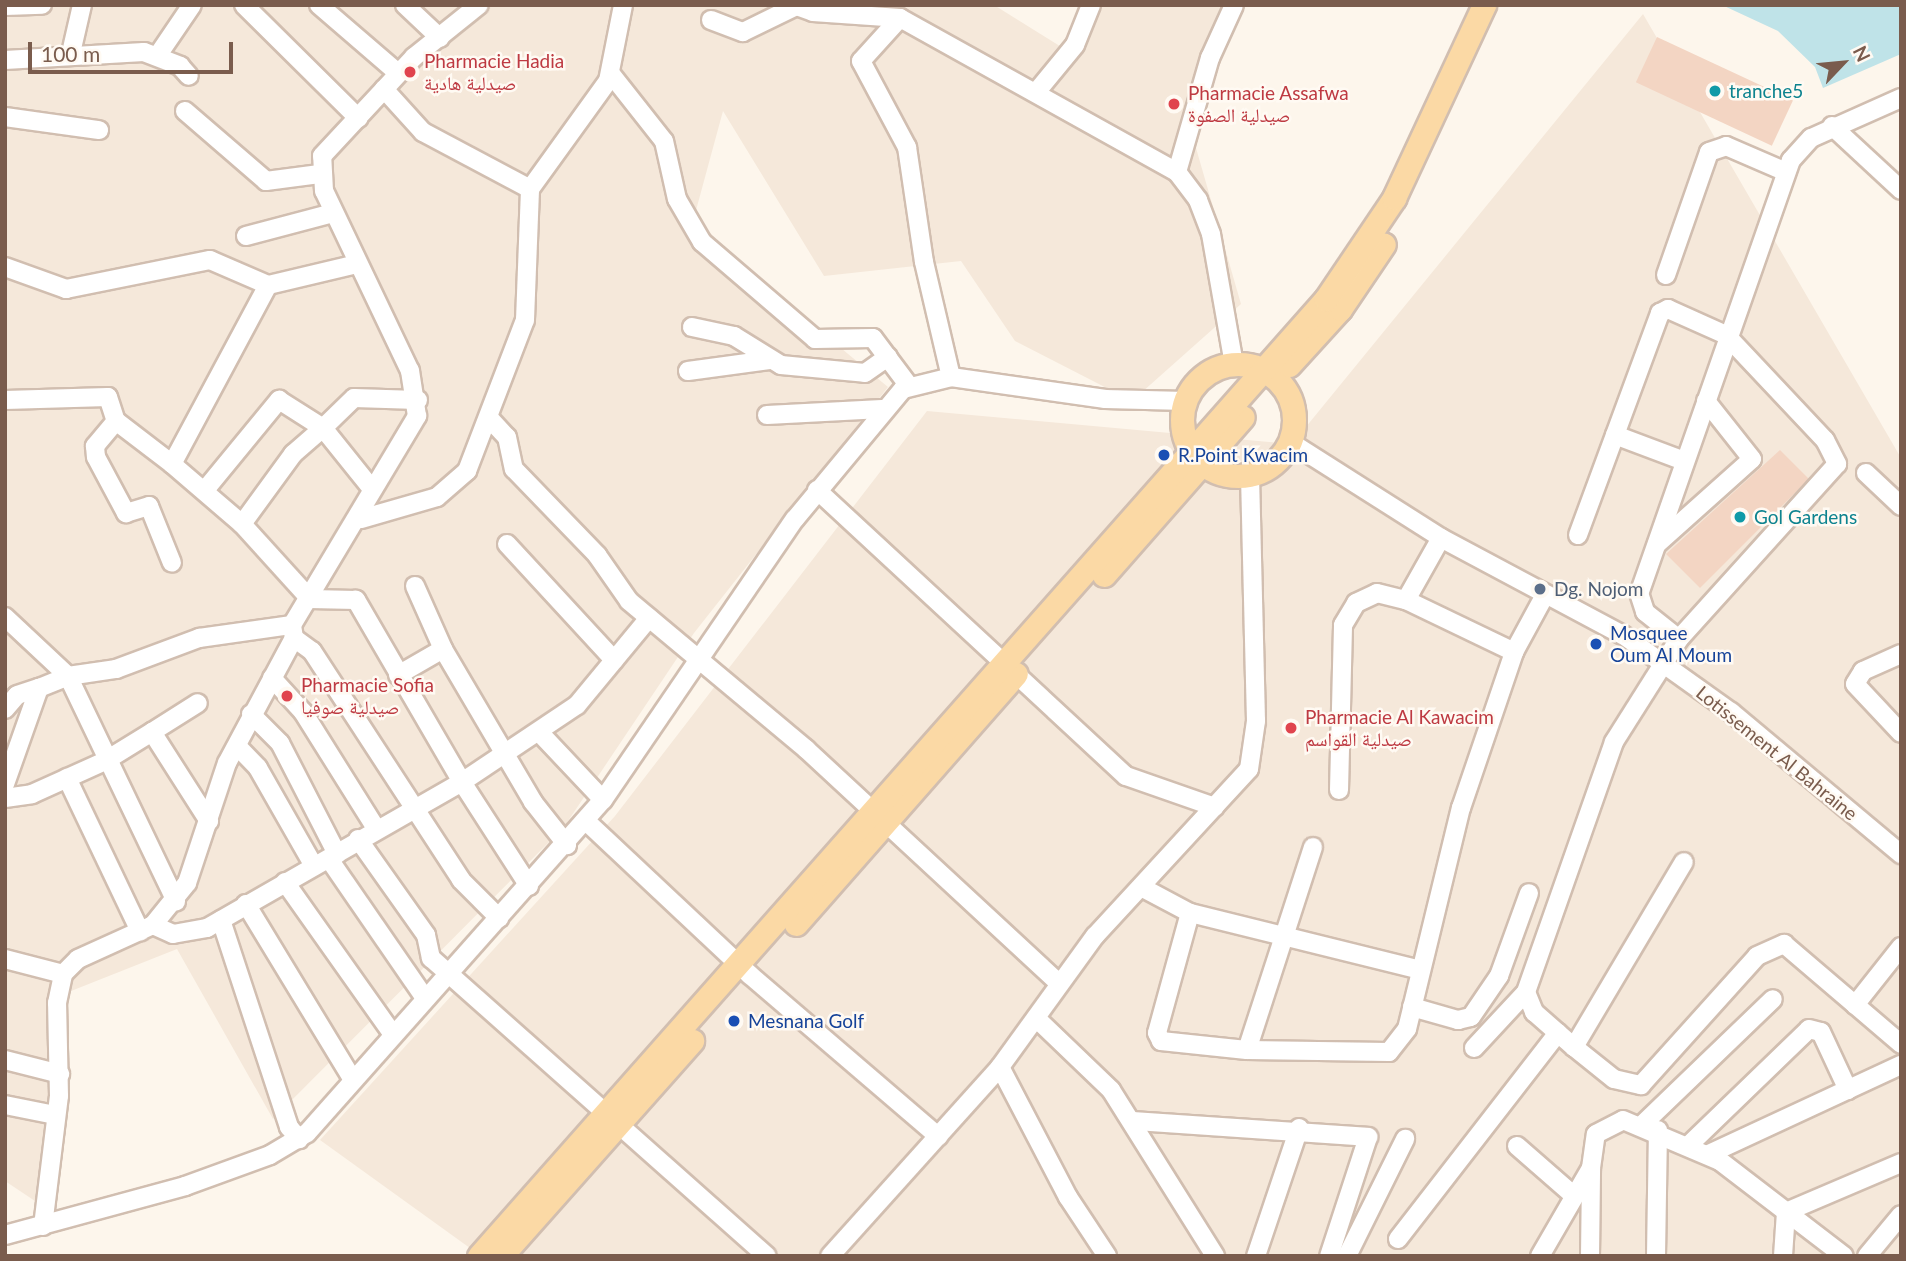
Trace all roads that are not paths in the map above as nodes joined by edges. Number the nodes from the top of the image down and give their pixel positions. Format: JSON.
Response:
{"nodes":[{"id":1,"x":42,"y":5,"type":"edge"},
{"id":2,"x":82,"y":5,"type":"edge"},
{"id":3,"x":192,"y":5,"type":"edge"},
{"id":4,"x":244,"y":5,"type":"edge"},
{"id":5,"x":319,"y":5,"type":"edge"},
{"id":6,"x":405,"y":5,"type":"edge"},
{"id":7,"x":479,"y":5,"type":"edge"},
{"id":8,"x":624,"y":5,"type":"edge"},
{"id":9,"x":1091,"y":5,"type":"edge"},
{"id":10,"x":1234,"y":5,"type":"edge"},
{"id":11,"x":1484,"y":5,"type":"edge"},
{"id":12,"x":1500,"y":5,"type":"edge"},
{"id":13,"x":5,"y":6,"type":"edge"},
{"id":14,"x":795,"y":6,"type":"edge"},
{"id":15,"x":900,"y":18,"type":"junction"},
{"id":16,"x":711,"y":20,"type":"dead end"},
{"id":17,"x":440,"y":38,"type":"junction"},
{"id":18,"x":71,"y":53,"type":"junction"},
{"id":19,"x":158,"y":55,"type":"junction"},
{"id":20,"x":5,"y":60,"type":"edge"},
{"id":21,"x":398,"y":73,"type":"junction"},
{"id":22,"x":611,"y":74,"type":"junction"},
{"id":23,"x":188,"y":76,"type":"dead end"},
{"id":24,"x":384,"y":89,"type":"junction"},
{"id":25,"x":1038,"y":90,"type":"junction"},
{"id":26,"x":1901,"y":98,"type":"edge"},
{"id":27,"x":185,"y":111,"type":"dead end"},
{"id":28,"x":5,"y":117,"type":"edge"},
{"id":29,"x":358,"y":118,"type":"junction"},
{"id":30,"x":1832,"y":126,"type":"junction"},
{"id":31,"x":99,"y":130,"type":"dead end"},
{"id":32,"x":1177,"y":172,"type":"junction"},
{"id":33,"x":1786,"y":173,"type":"junction"},
{"id":34,"x":320,"y":174,"type":"junction"},
{"id":35,"x":530,"y":189,"type":"junction"},
{"id":36,"x":1901,"y":190,"type":"edge"},
{"id":37,"x":333,"y":214,"type":"junction"},
{"id":38,"x":246,"y":236,"type":"dead end"},
{"id":39,"x":357,"y":264,"type":"junction"},
{"id":40,"x":5,"y":267,"type":"edge"},
{"id":41,"x":1666,"y":275,"type":"dead end"},
{"id":42,"x":268,"y":285,"type":"junction"},
{"id":43,"x":692,"y":327,"type":"dead end"},
{"id":44,"x":1726,"y":335,"type":"junction"},
{"id":45,"x":888,"y":357,"type":"junction"},
{"id":46,"x":769,"y":359,"type":"junction"},
{"id":47,"x":1234,"y":364,"type":"junction"},
{"id":48,"x":688,"y":371,"type":"dead end"},
{"id":49,"x":1270,"y":374,"type":"junction"},
{"id":50,"x":951,"y":377,"type":"junction"},
{"id":51,"x":909,"y":386,"type":"junction"},
{"id":52,"x":5,"y":400,"type":"edge"},
{"id":53,"x":418,"y":400,"type":"junction"},
{"id":54,"x":1186,"y":401,"type":"junction"},
{"id":55,"x":1706,"y":401,"type":"junction"},
{"id":56,"x":882,"y":409,"type":"junction"},
{"id":57,"x":767,"y":415,"type":"dead end"},
{"id":58,"x":489,"y":418,"type":"junction"},
{"id":59,"x":116,"y":421,"type":"junction"},
{"id":60,"x":323,"y":428,"type":"junction"},
{"id":61,"x":1615,"y":435,"type":"junction"},
{"id":62,"x":1290,"y":442,"type":"junction"},
{"id":63,"x":1197,"y":456,"type":"junction"},
{"id":64,"x":1684,"y":461,"type":"junction"},
{"id":65,"x":172,"y":464,"type":"junction"},
{"id":66,"x":1866,"y":473,"type":"dead end"},
{"id":67,"x":1250,"y":475,"type":"junction"},
{"id":68,"x":372,"y":489,"type":"junction"},
{"id":69,"x":205,"y":490,"type":"junction"},
{"id":70,"x":817,"y":490,"type":"junction"},
{"id":71,"x":1901,"y":506,"type":"edge"},
{"id":72,"x":361,"y":519,"type":"junction"},
{"id":73,"x":242,"y":524,"type":"junction"},
{"id":74,"x":1578,"y":535,"type":"dead end"},
{"id":75,"x":1441,"y":538,"type":"junction"},
{"id":76,"x":507,"y":544,"type":"dead end"},
{"id":77,"x":1657,"y":544,"type":"junction"},
{"id":78,"x":172,"y":563,"type":"dead end"},
{"id":79,"x":415,"y":586,"type":"dead end"},
{"id":80,"x":1545,"y":595,"type":"junction"},
{"id":81,"x":310,"y":599,"type":"junction"},
{"id":82,"x":1406,"y":600,"type":"junction"},
{"id":83,"x":5,"y":617,"type":"edge"},
{"id":84,"x":649,"y":618,"type":"junction"},
{"id":85,"x":293,"y":632,"type":"junction"},
{"id":86,"x":1679,"y":639,"type":"junction"},
{"id":87,"x":443,"y":649,"type":"junction"},
{"id":88,"x":1514,"y":652,"type":"junction"},
{"id":89,"x":1901,"y":654,"type":"edge"},
{"id":90,"x":701,"y":656,"type":"junction"},
{"id":91,"x":614,"y":660,"type":"junction"},
{"id":92,"x":1667,"y":664,"type":"junction"},
{"id":93,"x":1011,"y":668,"type":"junction"},
{"id":94,"x":398,"y":675,"type":"junction"},
{"id":95,"x":68,"y":676,"type":"junction"},
{"id":96,"x":272,"y":678,"type":"junction"},
{"id":97,"x":39,"y":688,"type":"junction"},
{"id":98,"x":198,"y":703,"type":"dead end"},
{"id":99,"x":5,"y":709,"type":"edge"},
{"id":100,"x":251,"y":714,"type":"junction"},
{"id":101,"x":152,"y":732,"type":"junction"},
{"id":102,"x":539,"y":732,"type":"junction"},
{"id":103,"x":1901,"y":733,"type":"edge"},
{"id":104,"x":237,"y":746,"type":"junction"},
{"id":105,"x":505,"y":753,"type":"junction"},
{"id":106,"x":105,"y":761,"type":"junction"},
{"id":107,"x":67,"y":778,"type":"junction"},
{"id":108,"x":461,"y":782,"type":"junction"},
{"id":109,"x":5,"y":784,"type":"edge"},
{"id":110,"x":1339,"y":790,"type":"dead end"},
{"id":111,"x":5,"y":798,"type":"edge"},
{"id":112,"x":603,"y":800,"type":"junction"},
{"id":113,"x":1215,"y":807,"type":"junction"},
{"id":114,"x":412,"y":812,"type":"junction"},
{"id":115,"x":879,"y":819,"type":"junction"},
{"id":116,"x":209,"y":821,"type":"junction"},
{"id":117,"x":586,"y":821,"type":"junction"},
{"id":118,"x":377,"y":830,"type":"junction"},
{"id":119,"x":358,"y":839,"type":"junction"},
{"id":120,"x":567,"y":845,"type":"junction"},
{"id":121,"x":1313,"y":847,"type":"dead end"},
{"id":122,"x":1901,"y":854,"type":"edge"},
{"id":123,"x":327,"y":860,"type":"junction"},
{"id":124,"x":1684,"y":862,"type":"dead end"},
{"id":125,"x":285,"y":882,"type":"junction"},
{"id":126,"x":529,"y":886,"type":"junction"},
{"id":127,"x":1143,"y":888,"type":"junction"},
{"id":128,"x":1529,"y":893,"type":"dead end"},
{"id":129,"x":176,"y":901,"type":"junction"},
{"id":130,"x":246,"y":904,"type":"junction"},
{"id":131,"x":1190,"y":913,"type":"junction"},
{"id":132,"x":499,"y":918,"type":"junction"},
{"id":133,"x":222,"y":919,"type":"junction"},
{"id":134,"x":146,"y":928,"type":"junction"},
{"id":135,"x":1283,"y":934,"type":"junction"},
{"id":136,"x":1901,"y":947,"type":"edge"},
{"id":137,"x":5,"y":959,"type":"edge"},
{"id":138,"x":745,"y":970,"type":"junction"},
{"id":139,"x":1420,"y":970,"type":"junction"},
{"id":140,"x":64,"y":974,"type":"junction"},
{"id":141,"x":449,"y":974,"type":"junction"},
{"id":142,"x":1058,"y":982,"type":"junction"},
{"id":143,"x":1526,"y":992,"type":"junction"},
{"id":144,"x":425,"y":998,"type":"junction"},
{"id":145,"x":1773,"y":999,"type":"dead end"},
{"id":146,"x":1855,"y":1005,"type":"junction"},
{"id":147,"x":1412,"y":1007,"type":"junction"},
{"id":148,"x":1037,"y":1018,"type":"junction"},
{"id":149,"x":392,"y":1033,"type":"junction"},
{"id":150,"x":1558,"y":1033,"type":"junction"},
{"id":151,"x":1901,"y":1044,"type":"edge"},
{"id":152,"x":1574,"y":1047,"type":"junction"},
{"id":153,"x":1474,"y":1048,"type":"dead end"},
{"id":154,"x":1247,"y":1050,"type":"junction"},
{"id":155,"x":5,"y":1060,"type":"edge"},
{"id":156,"x":1901,"y":1065,"type":"edge"},
{"id":157,"x":1000,"y":1067,"type":"junction"},
{"id":158,"x":60,"y":1074,"type":"junction"},
{"id":159,"x":352,"y":1078,"type":"junction"},
{"id":160,"x":1848,"y":1090,"type":"junction"},
{"id":161,"x":5,"y":1105,"type":"edge"},
{"id":162,"x":55,"y":1115,"type":"junction"},
{"id":163,"x":611,"y":1120,"type":"junction"},
{"id":164,"x":1134,"y":1121,"type":"junction"},
{"id":165,"x":1650,"y":1127,"type":"junction"},
{"id":166,"x":1299,"y":1128,"type":"junction"},
{"id":167,"x":938,"y":1136,"type":"junction"},
{"id":168,"x":299,"y":1139,"type":"junction"},
{"id":169,"x":1405,"y":1139,"type":"dead end"},
{"id":170,"x":1690,"y":1144,"type":"junction"},
{"id":171,"x":1517,"y":1146,"type":"dead end"},
{"id":172,"x":1709,"y":1154,"type":"junction"},
{"id":173,"x":1901,"y":1163,"type":"edge"},
{"id":174,"x":1591,"y":1168,"type":"junction"},
{"id":175,"x":1572,"y":1194,"type":"junction"},
{"id":176,"x":1786,"y":1212,"type":"junction"},
{"id":177,"x":1901,"y":1215,"type":"edge"},
{"id":178,"x":43,"y":1226,"type":"junction"},
{"id":179,"x":5,"y":1236,"type":"edge"},
{"id":180,"x":1398,"y":1239,"type":"dead end"},
{"id":181,"x":479,"y":1256,"type":"edge"},
{"id":182,"x":501,"y":1256,"type":"edge"},
{"id":183,"x":767,"y":1256,"type":"edge"},
{"id":184,"x":830,"y":1256,"type":"edge"},
{"id":185,"x":1107,"y":1256,"type":"edge"},
{"id":186,"x":1215,"y":1256,"type":"edge"},
{"id":187,"x":1256,"y":1256,"type":"edge"},
{"id":188,"x":1329,"y":1256,"type":"edge"},
{"id":189,"x":1347,"y":1256,"type":"edge"},
{"id":190,"x":1540,"y":1256,"type":"edge"},
{"id":191,"x":1590,"y":1256,"type":"edge"},
{"id":192,"x":1656,"y":1256,"type":"edge"},
{"id":193,"x":1783,"y":1256,"type":"edge"},
{"id":194,"x":1844,"y":1256,"type":"edge"},
{"id":195,"x":1867,"y":1256,"type":"edge"}],
"edges":[{"from":1,"to":13,"type":"street"},
{"from":2,"to":18,"type":"street"},
{"from":3,"to":19,"type":"street"},
{"from":4,"to":29,"type":"street"},
{"from":5,"to":21,"type":"street"},
{"from":6,"to":17,"type":"street"},
{"from":7,"to":17,"type":"street"},
{"from":8,"to":22,"type":"street"},
{"from":9,"to":25,"type":"street"},
{"from":10,"to":32,"type":"street"},
{"from":11,"to":49,"type":"main road"},
{"from":12,"to":49,"type":"main road"},
{"from":14,"to":15,"type":"street"},
{"from":14,"to":16,"type":"street"},
{"from":15,"to":25,"type":"street"},
{"from":15,"to":50,"type":"street"},
{"from":17,"to":21,"type":"street"},
{"from":18,"to":19,"type":"street"},
{"from":18,"to":20,"type":"street"},
{"from":19,"to":23,"type":"street"},
{"from":21,"to":24,"type":"street"},
{"from":22,"to":35,"type":"street"},
{"from":22,"to":45,"type":"street"},
{"from":24,"to":29,"type":"street"},
{"from":24,"to":35,"type":"street"},
{"from":25,"to":32,"type":"street"},
{"from":26,"to":30,"type":"street"},
{"from":27,"to":34,"type":"street"},
{"from":28,"to":31,"type":"street"},
{"from":29,"to":34,"type":"street"},
{"from":30,"to":33,"type":"street"},
{"from":30,"to":36,"type":"street"},
{"from":32,"to":47,"type":"street"},
{"from":33,"to":41,"type":"street"},
{"from":33,"to":44,"type":"street"},
{"from":34,"to":37,"type":"street"},
{"from":35,"to":58,"type":"street"},
{"from":37,"to":38,"type":"street"},
{"from":37,"to":39,"type":"street"},
{"from":39,"to":42,"type":"street"},
{"from":39,"to":53,"type":"street"},
{"from":40,"to":42,"type":"street"},
{"from":42,"to":65,"type":"street"},
{"from":43,"to":46,"type":"street"},
{"from":44,"to":55,"type":"street"},
{"from":44,"to":61,"type":"street"},
{"from":44,"to":86,"type":"street"},
{"from":45,"to":46,"type":"street"},
{"from":45,"to":51,"type":"street"},
{"from":46,"to":48,"type":"street"},
{"from":47,"to":49,"type":"main road"},
{"from":47,"to":54,"type":"main road"},
{"from":49,"to":62,"type":"main road"},
{"from":49,"to":63,"type":"main road"},
{"from":50,"to":51,"type":"street"},
{"from":50,"to":54,"type":"street"},
{"from":51,"to":56,"type":"street"},
{"from":52,"to":59,"type":"street"},
{"from":53,"to":60,"type":"street"},
{"from":53,"to":68,"type":"street"},
{"from":54,"to":63,"type":"main road"},
{"from":55,"to":64,"type":"street"},
{"from":55,"to":77,"type":"street"},
{"from":56,"to":57,"type":"street"},
{"from":56,"to":70,"type":"street"},
{"from":58,"to":72,"type":"street"},
{"from":58,"to":84,"type":"street"},
{"from":59,"to":65,"type":"street"},
{"from":59,"to":78,"type":"street"},
{"from":60,"to":68,"type":"street"},
{"from":60,"to":69,"type":"street"},
{"from":60,"to":73,"type":"street"},
{"from":61,"to":64,"type":"street"},
{"from":61,"to":74,"type":"street"},
{"from":62,"to":67,"type":"main road"},
{"from":62,"to":75,"type":"street","name":"Lotissement Al Bahraine"},
{"from":63,"to":67,"type":"main road"},
{"from":63,"to":93,"type":"main road"},
{"from":64,"to":77,"type":"street"},
{"from":65,"to":69,"type":"street"},
{"from":66,"to":71,"type":"street"},
{"from":67,"to":113,"type":"street"},
{"from":68,"to":72,"type":"street"},
{"from":69,"to":73,"type":"street"},
{"from":70,"to":90,"type":"street"},
{"from":70,"to":93,"type":"street"},
{"from":72,"to":81,"type":"street"},
{"from":73,"to":81,"type":"street"},
{"from":75,"to":80,"type":"street","name":"Lotissement Al Bahraine"},
{"from":75,"to":82,"type":"street"},
{"from":76,"to":91,"type":"street"},
{"from":77,"to":86,"type":"street"},
{"from":79,"to":87,"type":"street"},
{"from":80,"to":88,"type":"street"},
{"from":80,"to":92,"type":"street","name":"Lotissement Al Bahraine"},
{"from":81,"to":85,"type":"street"},
{"from":81,"to":94,"type":"street"},
{"from":82,"to":88,"type":"street"},
{"from":82,"to":110,"type":"street"},
{"from":83,"to":95,"type":"street"},
{"from":84,"to":90,"type":"street"},
{"from":84,"to":91,"type":"street"},
{"from":85,"to":95,"type":"street"},
{"from":85,"to":96,"type":"street"},
{"from":85,"to":114,"type":"street"},
{"from":86,"to":92,"type":"street"},
{"from":87,"to":94,"type":"street"},
{"from":87,"to":105,"type":"street"},
{"from":88,"to":139,"type":"street"},
{"from":89,"to":103,"type":"street"},
{"from":90,"to":112,"type":"street"},
{"from":90,"to":115,"type":"street"},
{"from":91,"to":102,"type":"street"},
{"from":92,"to":122,"type":"street","name":"Lotissement Al Bahraine"},
{"from":92,"to":143,"type":"street"},
{"from":93,"to":113,"type":"street"},
{"from":93,"to":115,"type":"main road"},
{"from":94,"to":108,"type":"street"},
{"from":95,"to":97,"type":"street"},
{"from":95,"to":106,"type":"street"},
{"from":96,"to":100,"type":"street"},
{"from":96,"to":118,"type":"street"},
{"from":97,"to":99,"type":"street"},
{"from":97,"to":109,"type":"street"},
{"from":98,"to":101,"type":"street"},
{"from":100,"to":104,"type":"street"},
{"from":100,"to":123,"type":"street"},
{"from":101,"to":106,"type":"street"},
{"from":101,"to":116,"type":"street"},
{"from":102,"to":105,"type":"street"},
{"from":102,"to":112,"type":"street"},
{"from":104,"to":116,"type":"street"},
{"from":104,"to":123,"type":"street"},
{"from":105,"to":108,"type":"street"},
{"from":105,"to":120,"type":"street"},
{"from":106,"to":107,"type":"street"},
{"from":106,"to":129,"type":"street"},
{"from":107,"to":111,"type":"street"},
{"from":107,"to":134,"type":"street"},
{"from":108,"to":114,"type":"street"},
{"from":108,"to":126,"type":"street"},
{"from":112,"to":117,"type":"street"},
{"from":113,"to":127,"type":"street"},
{"from":114,"to":118,"type":"street"},
{"from":114,"to":132,"type":"street"},
{"from":115,"to":138,"type":"main road"},
{"from":115,"to":142,"type":"street"},
{"from":116,"to":129,"type":"street"},
{"from":117,"to":120,"type":"street"},
{"from":117,"to":138,"type":"street"},
{"from":118,"to":119,"type":"street"},
{"from":119,"to":123,"type":"street"},
{"from":119,"to":141,"type":"street"},
{"from":120,"to":126,"type":"street"},
{"from":121,"to":135,"type":"street"},
{"from":123,"to":125,"type":"street"},
{"from":123,"to":144,"type":"street"},
{"from":124,"to":152,"type":"street"},
{"from":125,"to":130,"type":"street"},
{"from":125,"to":149,"type":"street"},
{"from":126,"to":132,"type":"street"},
{"from":127,"to":131,"type":"street"},
{"from":127,"to":142,"type":"street"},
{"from":128,"to":147,"type":"street"},
{"from":129,"to":134,"type":"street"},
{"from":130,"to":133,"type":"street"},
{"from":130,"to":159,"type":"street"},
{"from":131,"to":135,"type":"street"},
{"from":131,"to":154,"type":"street"},
{"from":132,"to":141,"type":"street"},
{"from":133,"to":134,"type":"street"},
{"from":133,"to":168,"type":"street"},
{"from":134,"to":140,"type":"street"},
{"from":135,"to":139,"type":"street"},
{"from":135,"to":154,"type":"street"},
{"from":136,"to":146,"type":"street"},
{"from":137,"to":140,"type":"street"},
{"from":138,"to":163,"type":"main road"},
{"from":138,"to":167,"type":"street"},
{"from":139,"to":147,"type":"street"},
{"from":140,"to":158,"type":"street"},
{"from":141,"to":144,"type":"street"},
{"from":141,"to":163,"type":"street"},
{"from":142,"to":148,"type":"street"},
{"from":143,"to":150,"type":"street"},
{"from":143,"to":153,"type":"street"},
{"from":144,"to":149,"type":"street"},
{"from":145,"to":165,"type":"street"},
{"from":146,"to":151,"type":"street"},
{"from":146,"to":152,"type":"street"},
{"from":147,"to":154,"type":"street"},
{"from":148,"to":157,"type":"street"},
{"from":148,"to":164,"type":"street"},
{"from":149,"to":159,"type":"street"},
{"from":150,"to":152,"type":"street"},
{"from":150,"to":180,"type":"street"},
{"from":155,"to":158,"type":"street"},
{"from":156,"to":160,"type":"street"},
{"from":157,"to":167,"type":"street"},
{"from":157,"to":185,"type":"street"},
{"from":158,"to":162,"type":"street"},
{"from":159,"to":168,"type":"street"},
{"from":160,"to":170,"type":"street"},
{"from":160,"to":172,"type":"street"},
{"from":161,"to":162,"type":"street"},
{"from":162,"to":178,"type":"street"},
{"from":163,"to":181,"type":"main road"},
{"from":163,"to":182,"type":"main road"},
{"from":163,"to":183,"type":"street"},
{"from":164,"to":166,"type":"street"},
{"from":164,"to":186,"type":"street"},
{"from":165,"to":170,"type":"street"},
{"from":165,"to":174,"type":"street"},
{"from":165,"to":192,"type":"street"},
{"from":166,"to":187,"type":"street"},
{"from":166,"to":188,"type":"street"},
{"from":167,"to":184,"type":"street"},
{"from":168,"to":178,"type":"street"},
{"from":169,"to":189,"type":"street"},
{"from":170,"to":172,"type":"street"},
{"from":171,"to":175,"type":"street"},
{"from":172,"to":176,"type":"street"},
{"from":173,"to":176,"type":"street"},
{"from":174,"to":175,"type":"street"},
{"from":174,"to":191,"type":"street"},
{"from":175,"to":190,"type":"street"},
{"from":176,"to":193,"type":"street"},
{"from":176,"to":194,"type":"street"},
{"from":177,"to":195,"type":"street"},
{"from":178,"to":179,"type":"street"}]}
